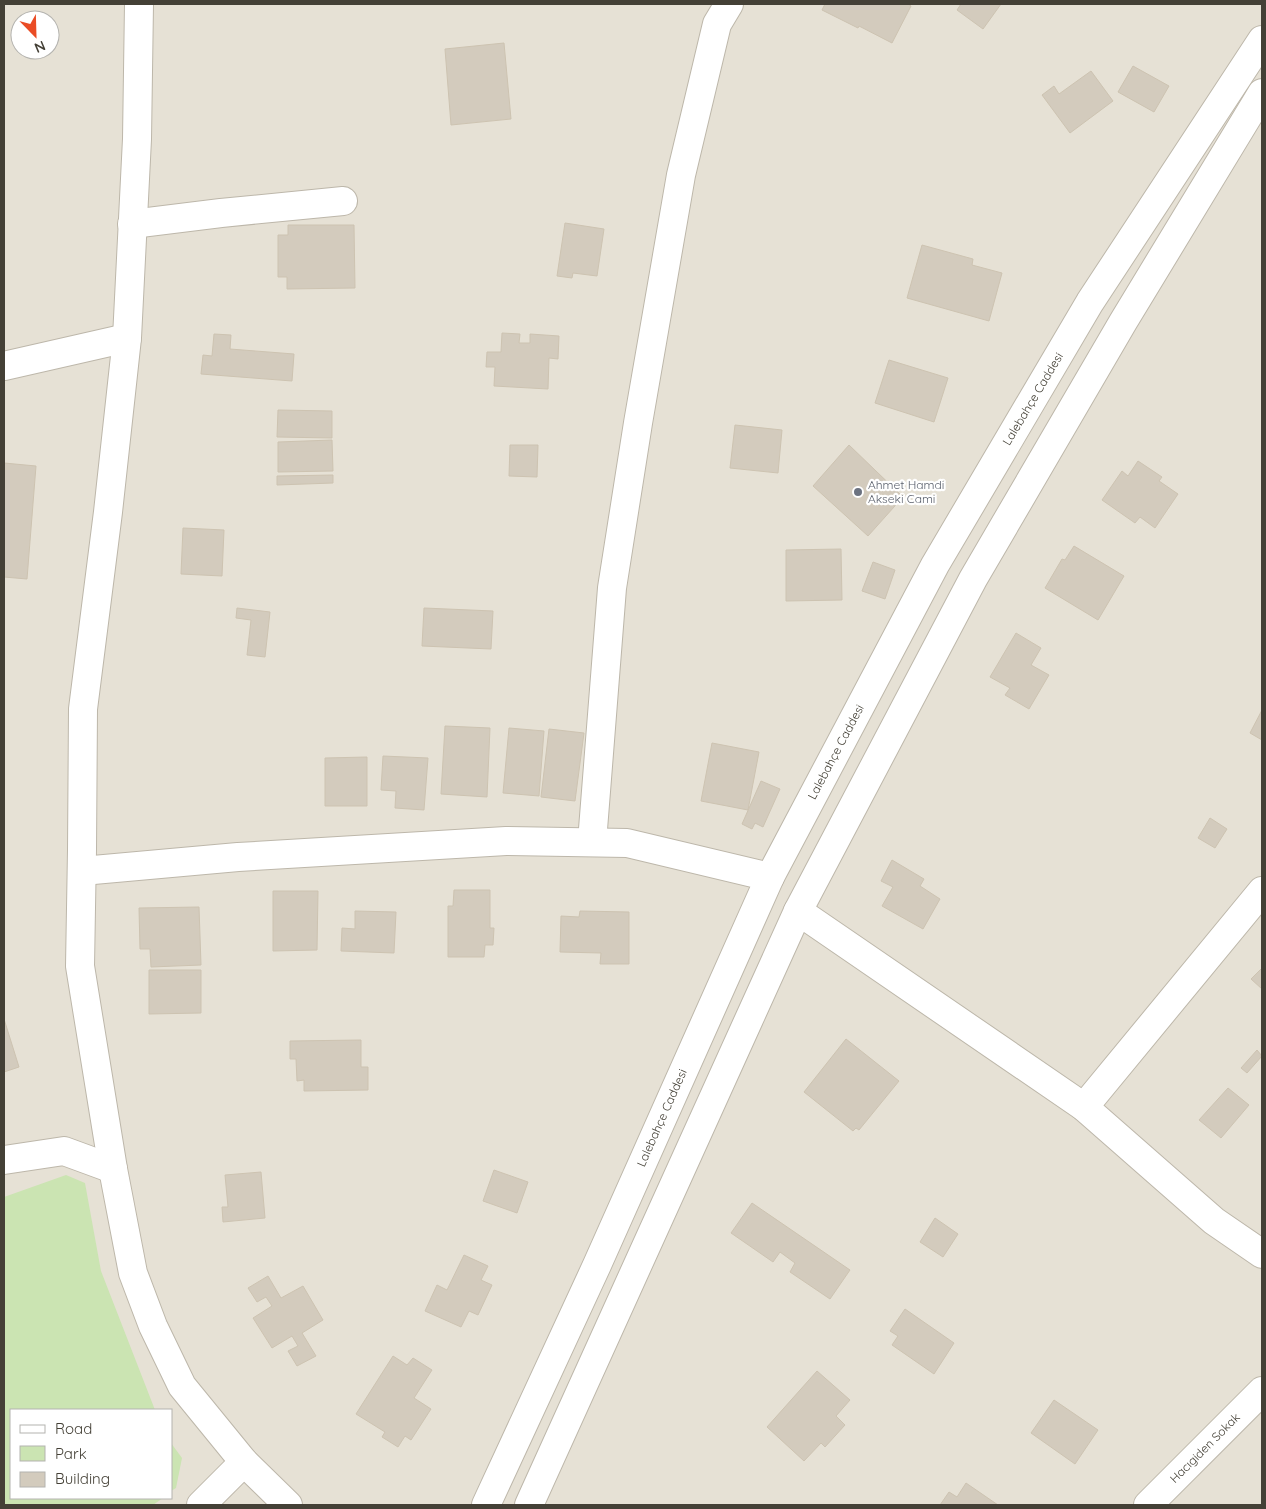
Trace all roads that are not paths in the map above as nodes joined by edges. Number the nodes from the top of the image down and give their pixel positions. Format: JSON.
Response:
{"nodes":[{"id":1,"x":139,"y":4,"type":"edge"},
{"id":2,"x":730,"y":4,"type":"edge"},
{"id":3,"x":1262,"y":40,"type":"edge"},
{"id":4,"x":1262,"y":93,"type":"edge"},
{"id":5,"x":343,"y":201,"type":"dead end"},
{"id":6,"x":132,"y":224,"type":"junction"},
{"id":7,"x":127,"y":338,"type":"junction"},
{"id":8,"x":4,"y":366,"type":"edge"},
{"id":9,"x":592,"y":842,"type":"junction"},
{"id":10,"x":82,"y":871,"type":"junction"},
{"id":11,"x":770,"y":877,"type":"junction"},
{"id":12,"x":1262,"y":890,"type":"edge"},
{"id":13,"x":798,"y":910,"type":"junction"},
{"id":14,"x":1084,"y":1107,"type":"junction"},
{"id":15,"x":4,"y":1160,"type":"edge"},
{"id":16,"x":113,"y":1169,"type":"junction"},
{"id":17,"x":1262,"y":1254,"type":"edge"},
{"id":18,"x":1262,"y":1391,"type":"edge"},
{"id":19,"x":244,"y":1462,"type":"junction"},
{"id":20,"x":200,"y":1505,"type":"edge"},
{"id":21,"x":288,"y":1505,"type":"edge"},
{"id":22,"x":486,"y":1505,"type":"edge"},
{"id":23,"x":529,"y":1505,"type":"edge"},
{"id":24,"x":1148,"y":1505,"type":"edge"}],
"edges":[{"from":1,"to":6,"type":"street"},
{"from":2,"to":9,"type":"street"},
{"from":3,"to":11,"type":"street","name":"Lalebahçe Caddesi"},
{"from":4,"to":13,"type":"street"},
{"from":5,"to":6,"type":"street"},
{"from":6,"to":7,"type":"street"},
{"from":7,"to":8,"type":"street"},
{"from":7,"to":10,"type":"street"},
{"from":9,"to":10,"type":"street"},
{"from":9,"to":11,"type":"street"},
{"from":10,"to":16,"type":"street"},
{"from":11,"to":22,"type":"street","name":"Lalebahçe Caddesi"},
{"from":12,"to":14,"type":"street"},
{"from":13,"to":14,"type":"street"},
{"from":13,"to":23,"type":"street"},
{"from":14,"to":17,"type":"street"},
{"from":15,"to":16,"type":"street"},
{"from":16,"to":19,"type":"street"},
{"from":18,"to":24,"type":"street","name":"Hacıgiden Sokak"},
{"from":19,"to":20,"type":"street"},
{"from":19,"to":21,"type":"street"}]}
